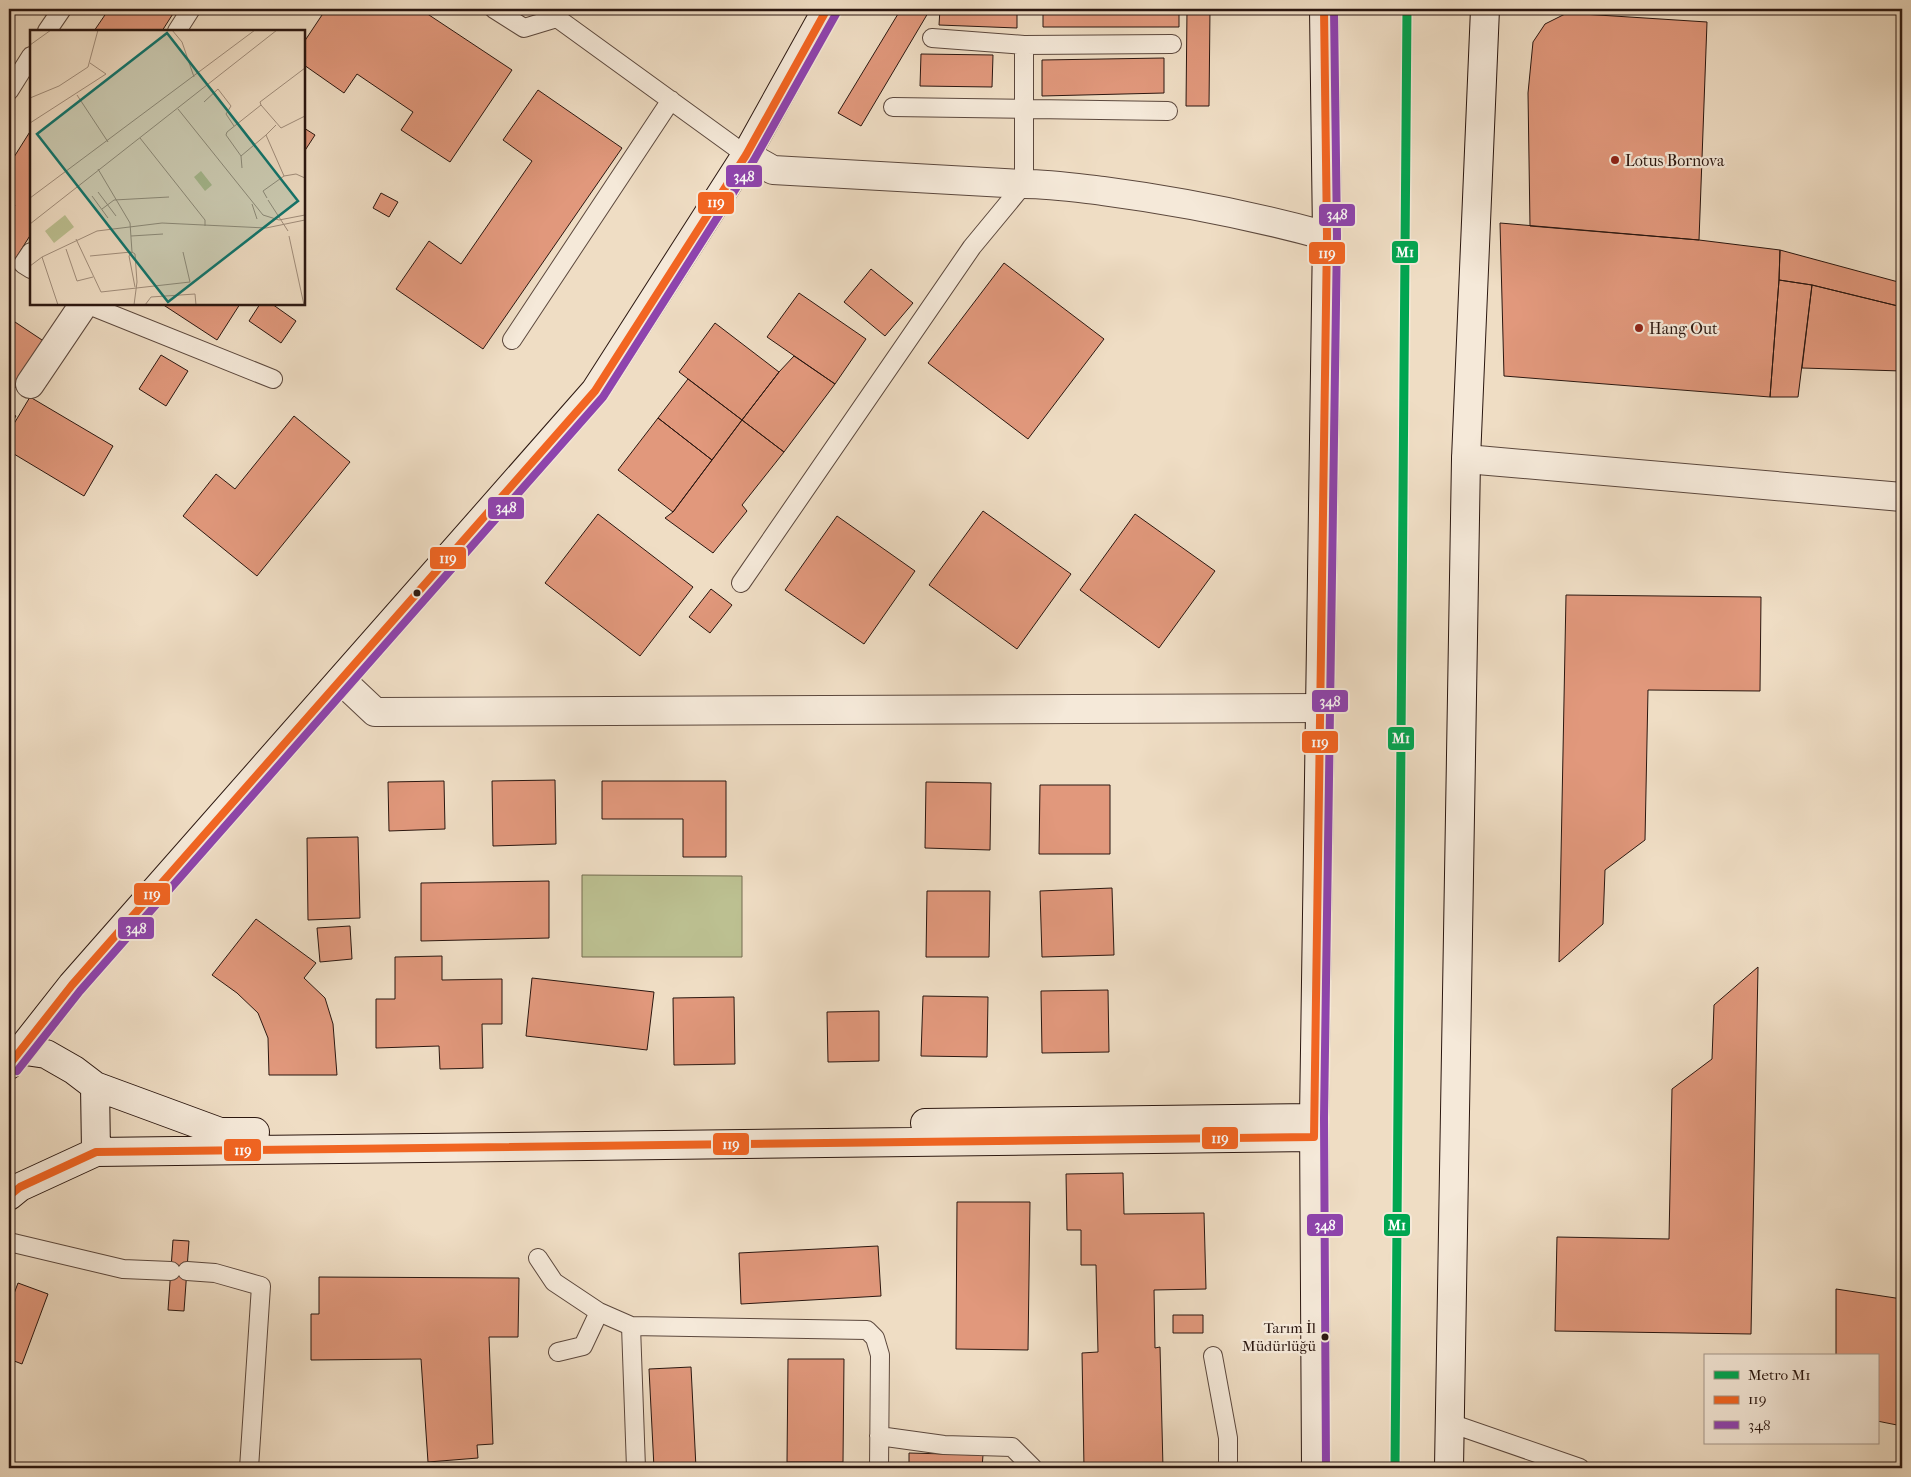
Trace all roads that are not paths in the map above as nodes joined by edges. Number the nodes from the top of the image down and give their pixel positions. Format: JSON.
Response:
{"nodes":[{"id":1,"x":62,"y":9,"type":"edge"},
{"id":2,"x":191,"y":9,"type":"edge"},
{"id":3,"x":494,"y":9,"type":"edge"},
{"id":4,"x":827,"y":9,"type":"edge"},
{"id":5,"x":1324,"y":9,"type":"edge"},
{"id":6,"x":1485,"y":9,"type":"edge"},
{"id":7,"x":560,"y":14,"type":"edge"},
{"id":8,"x":48,"y":30,"type":"edge"},
{"id":9,"x":177,"y":30,"type":"edge"},
{"id":10,"x":932,"y":38,"type":"dead end"},
{"id":11,"x":1172,"y":44,"type":"dead end"},
{"id":12,"x":1024,"y":45,"type":"junction"},
{"id":13,"x":30,"y":58,"type":"edge"},
{"id":14,"x":9,"y":91,"type":"edge"},
{"id":15,"x":671,"y":100,"type":"junction"},
{"id":16,"x":893,"y":107,"type":"dead end"},
{"id":17,"x":1024,"y":109,"type":"junction"},
{"id":18,"x":1168,"y":111,"type":"dead end"},
{"id":19,"x":746,"y":154,"type":"junction"},
{"id":20,"x":1024,"y":184,"type":"junction"},
{"id":21,"x":1327,"y":236,"type":"junction"},
{"id":22,"x":30,"y":254,"type":"edge"},
{"id":23,"x":30,"y":268,"type":"edge"},
{"id":24,"x":84,"y":305,"type":"edge"},
{"id":25,"x":88,"y":305,"type":"edge"},
{"id":26,"x":512,"y":340,"type":"dead end"},
{"id":27,"x":273,"y":379,"type":"dead end"},
{"id":28,"x":30,"y":384,"type":"dead end"},
{"id":29,"x":1466,"y":459,"type":"junction"},
{"id":30,"x":1902,"y":497,"type":"edge"},
{"id":31,"x":740,"y":584,"type":"dead end"},
{"id":32,"x":341,"y":680,"type":"junction"},
{"id":33,"x":1320,"y":708,"type":"junction"},
{"id":34,"x":14,"y":1058,"type":"edge"},
{"id":35,"x":95,"y":1086,"type":"junction"},
{"id":36,"x":1314,"y":1128,"type":"junction"},
{"id":37,"x":96,"y":1152,"type":"junction"},
{"id":38,"x":12,"y":1189,"type":"edge"},
{"id":39,"x":9,"y":1242,"type":"edge"},
{"id":40,"x":538,"y":1258,"type":"dead end"},
{"id":41,"x":598,"y":1312,"type":"junction"},
{"id":42,"x":631,"y":1326,"type":"junction"},
{"id":43,"x":558,"y":1352,"type":"dead end"},
{"id":44,"x":1213,"y":1356,"type":"dead end"},
{"id":45,"x":1450,"y":1423,"type":"junction"},
{"id":46,"x":880,"y":1436,"type":"junction"},
{"id":47,"x":250,"y":1468,"type":"edge"},
{"id":48,"x":636,"y":1468,"type":"edge"},
{"id":49,"x":879,"y":1468,"type":"edge"},
{"id":50,"x":1033,"y":1468,"type":"edge"},
{"id":51,"x":1228,"y":1468,"type":"edge"},
{"id":52,"x":1316,"y":1468,"type":"edge"},
{"id":53,"x":1449,"y":1468,"type":"edge"},
{"id":54,"x":1580,"y":1468,"type":"edge"}],
"edges":[{"from":1,"to":8,"type":"lane"},
{"from":2,"to":9,"type":"lane"},
{"from":3,"to":7,"type":"lane"},
{"from":4,"to":19,"type":"street"},
{"from":5,"to":21,"type":"street"},
{"from":6,"to":29,"type":"street"},
{"from":7,"to":15,"type":"lane"},
{"from":10,"to":12,"type":"lane"},
{"from":11,"to":12,"type":"lane"},
{"from":12,"to":17,"type":"lane"},
{"from":13,"to":14,"type":"lane"},
{"from":15,"to":19,"type":"lane"},
{"from":15,"to":26,"type":"lane"},
{"from":16,"to":17,"type":"lane"},
{"from":17,"to":18,"type":"lane"},
{"from":17,"to":20,"type":"lane"},
{"from":19,"to":20,"type":"street"},
{"from":19,"to":32,"type":"street"},
{"from":20,"to":21,"type":"street"},
{"from":20,"to":31,"type":"lane"},
{"from":21,"to":33,"type":"street"},
{"from":22,"to":23,"type":"lane"},
{"from":24,"to":28,"type":"street"},
{"from":25,"to":27,"type":"lane"},
{"from":29,"to":30,"type":"street"},
{"from":29,"to":45,"type":"street"},
{"from":32,"to":33,"type":"street"},
{"from":32,"to":34,"type":"street"},
{"from":33,"to":36,"type":"street"},
{"from":34,"to":35,"type":"street"},
{"from":35,"to":36,"type":"street"},
{"from":35,"to":37,"type":"street"},
{"from":36,"to":37,"type":"street"},
{"from":36,"to":52,"type":"street"},
{"from":37,"to":38,"type":"street"},
{"from":39,"to":47,"type":"lane"},
{"from":40,"to":41,"type":"lane"},
{"from":41,"to":42,"type":"lane"},
{"from":41,"to":43,"type":"lane"},
{"from":42,"to":46,"type":"lane"},
{"from":42,"to":48,"type":"lane"},
{"from":44,"to":51,"type":"lane"},
{"from":45,"to":53,"type":"street"},
{"from":45,"to":54,"type":"lane"},
{"from":46,"to":49,"type":"lane"},
{"from":46,"to":50,"type":"lane"}]}
